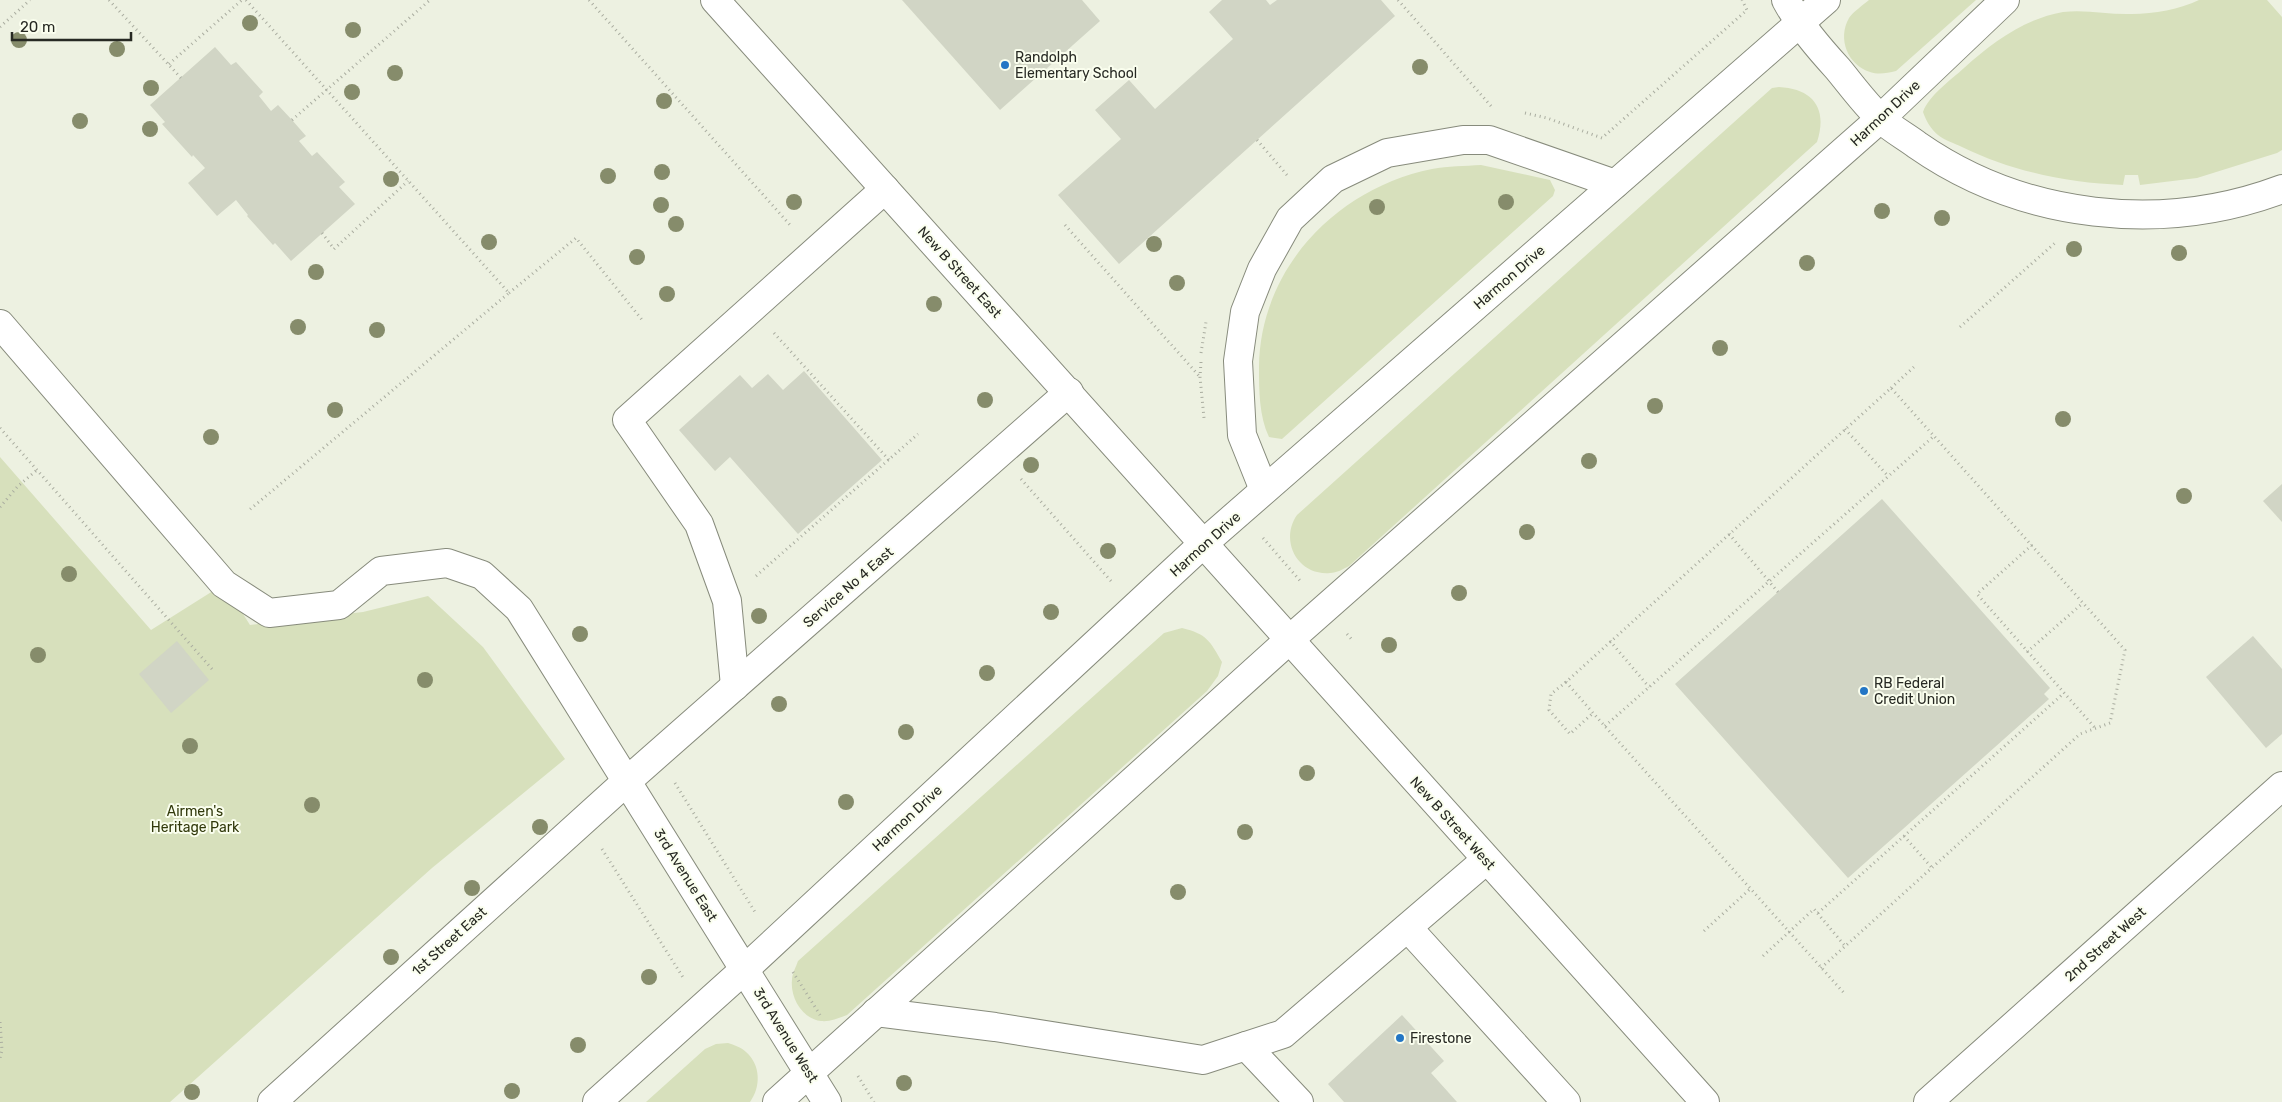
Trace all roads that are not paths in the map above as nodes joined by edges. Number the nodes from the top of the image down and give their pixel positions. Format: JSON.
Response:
{"nodes":[{"id":1,"x":715,"y":0,"type":"edge"},
{"id":2,"x":1786,"y":0,"type":"edge"},
{"id":3,"x":1826,"y":0,"type":"edge"},
{"id":4,"x":2005,"y":0,"type":"edge"},
{"id":5,"x":1799,"y":24,"type":"junction"},
{"id":6,"x":1880,"y":119,"type":"junction"},
{"id":7,"x":1616,"y":184,"type":"junction"},
{"id":8,"x":885,"y":189,"type":"junction"},
{"id":9,"x":2282,"y":189,"type":"edge"},
{"id":10,"x":0,"y":324,"type":"edge"},
{"id":11,"x":1068,"y":392,"type":"junction"},
{"id":12,"x":1264,"y":490,"type":"junction"},
{"id":13,"x":1204,"y":543,"type":"junction"},
{"id":14,"x":1288,"y":640,"type":"junction"},
{"id":15,"x":735,"y":686,"type":"junction"},
{"id":16,"x":626,"y":781,"type":"junction"},
{"id":17,"x":2282,"y":786,"type":"edge"},
{"id":18,"x":1486,"y":860,"type":"junction"},
{"id":19,"x":1408,"y":928,"type":"junction"},
{"id":20,"x":745,"y":969,"type":"junction"},
{"id":21,"x":876,"y":1012,"type":"junction"},
{"id":22,"x":1246,"y":1046,"type":"junction"},
{"id":23,"x":809,"y":1073,"type":"junction"},
{"id":24,"x":272,"y":1102,"type":"edge"},
{"id":25,"x":597,"y":1102,"type":"edge"},
{"id":26,"x":776,"y":1102,"type":"edge"},
{"id":27,"x":827,"y":1102,"type":"edge"},
{"id":28,"x":1299,"y":1102,"type":"edge"},
{"id":29,"x":1566,"y":1102,"type":"edge"},
{"id":30,"x":1705,"y":1102,"type":"edge"},
{"id":31,"x":1928,"y":1102,"type":"edge"}],
"edges":[{"from":1,"to":8,"type":"street","name":"New B Street East"},
{"from":2,"to":5,"type":"street"},
{"from":3,"to":5,"type":"street","name":"Harmon Drive"},
{"from":4,"to":6,"type":"street","name":"Harmon Drive"},
{"from":5,"to":6,"type":"street"},
{"from":5,"to":7,"type":"street","name":"Harmon Drive"},
{"from":6,"to":9,"type":"street"},
{"from":6,"to":14,"type":"street","name":"Harmon Drive"},
{"from":7,"to":12,"type":"street","name":"Harmon Drive"},
{"from":7,"to":12,"type":"street"},
{"from":8,"to":11,"type":"street","name":"New B Street East"},
{"from":8,"to":15,"type":"street"},
{"from":10,"to":16,"type":"street","name":"3rd Avenue East"},
{"from":11,"to":13,"type":"street","name":"New B Street East"},
{"from":11,"to":15,"type":"street","name":"Service No 4 East"},
{"from":12,"to":13,"type":"street","name":"Harmon Drive"},
{"from":13,"to":14,"type":"street","name":"New B Street West"},
{"from":13,"to":20,"type":"street","name":"Harmon Drive"},
{"from":14,"to":18,"type":"street","name":"New B Street West"},
{"from":14,"to":21,"type":"street","name":"Harmon Drive"},
{"from":15,"to":16,"type":"street","name":"Service No 4 East"},
{"from":16,"to":20,"type":"street","name":"3rd Avenue East"},
{"from":16,"to":24,"type":"street","name":"1st Street East"},
{"from":17,"to":31,"type":"street","name":"2nd Street West"},
{"from":18,"to":19,"type":"street"},
{"from":18,"to":30,"type":"street","name":"New B Street West"},
{"from":19,"to":22,"type":"street"},
{"from":19,"to":29,"type":"street"},
{"from":20,"to":23,"type":"street","name":"3rd Avenue West"},
{"from":20,"to":25,"type":"street","name":"Harmon Drive"},
{"from":21,"to":22,"type":"street"},
{"from":21,"to":23,"type":"street","name":"Harmon Drive"},
{"from":22,"to":28,"type":"street"},
{"from":23,"to":26,"type":"street","name":"Harmon Drive"},
{"from":23,"to":27,"type":"street","name":"3rd Avenue West"}]}
